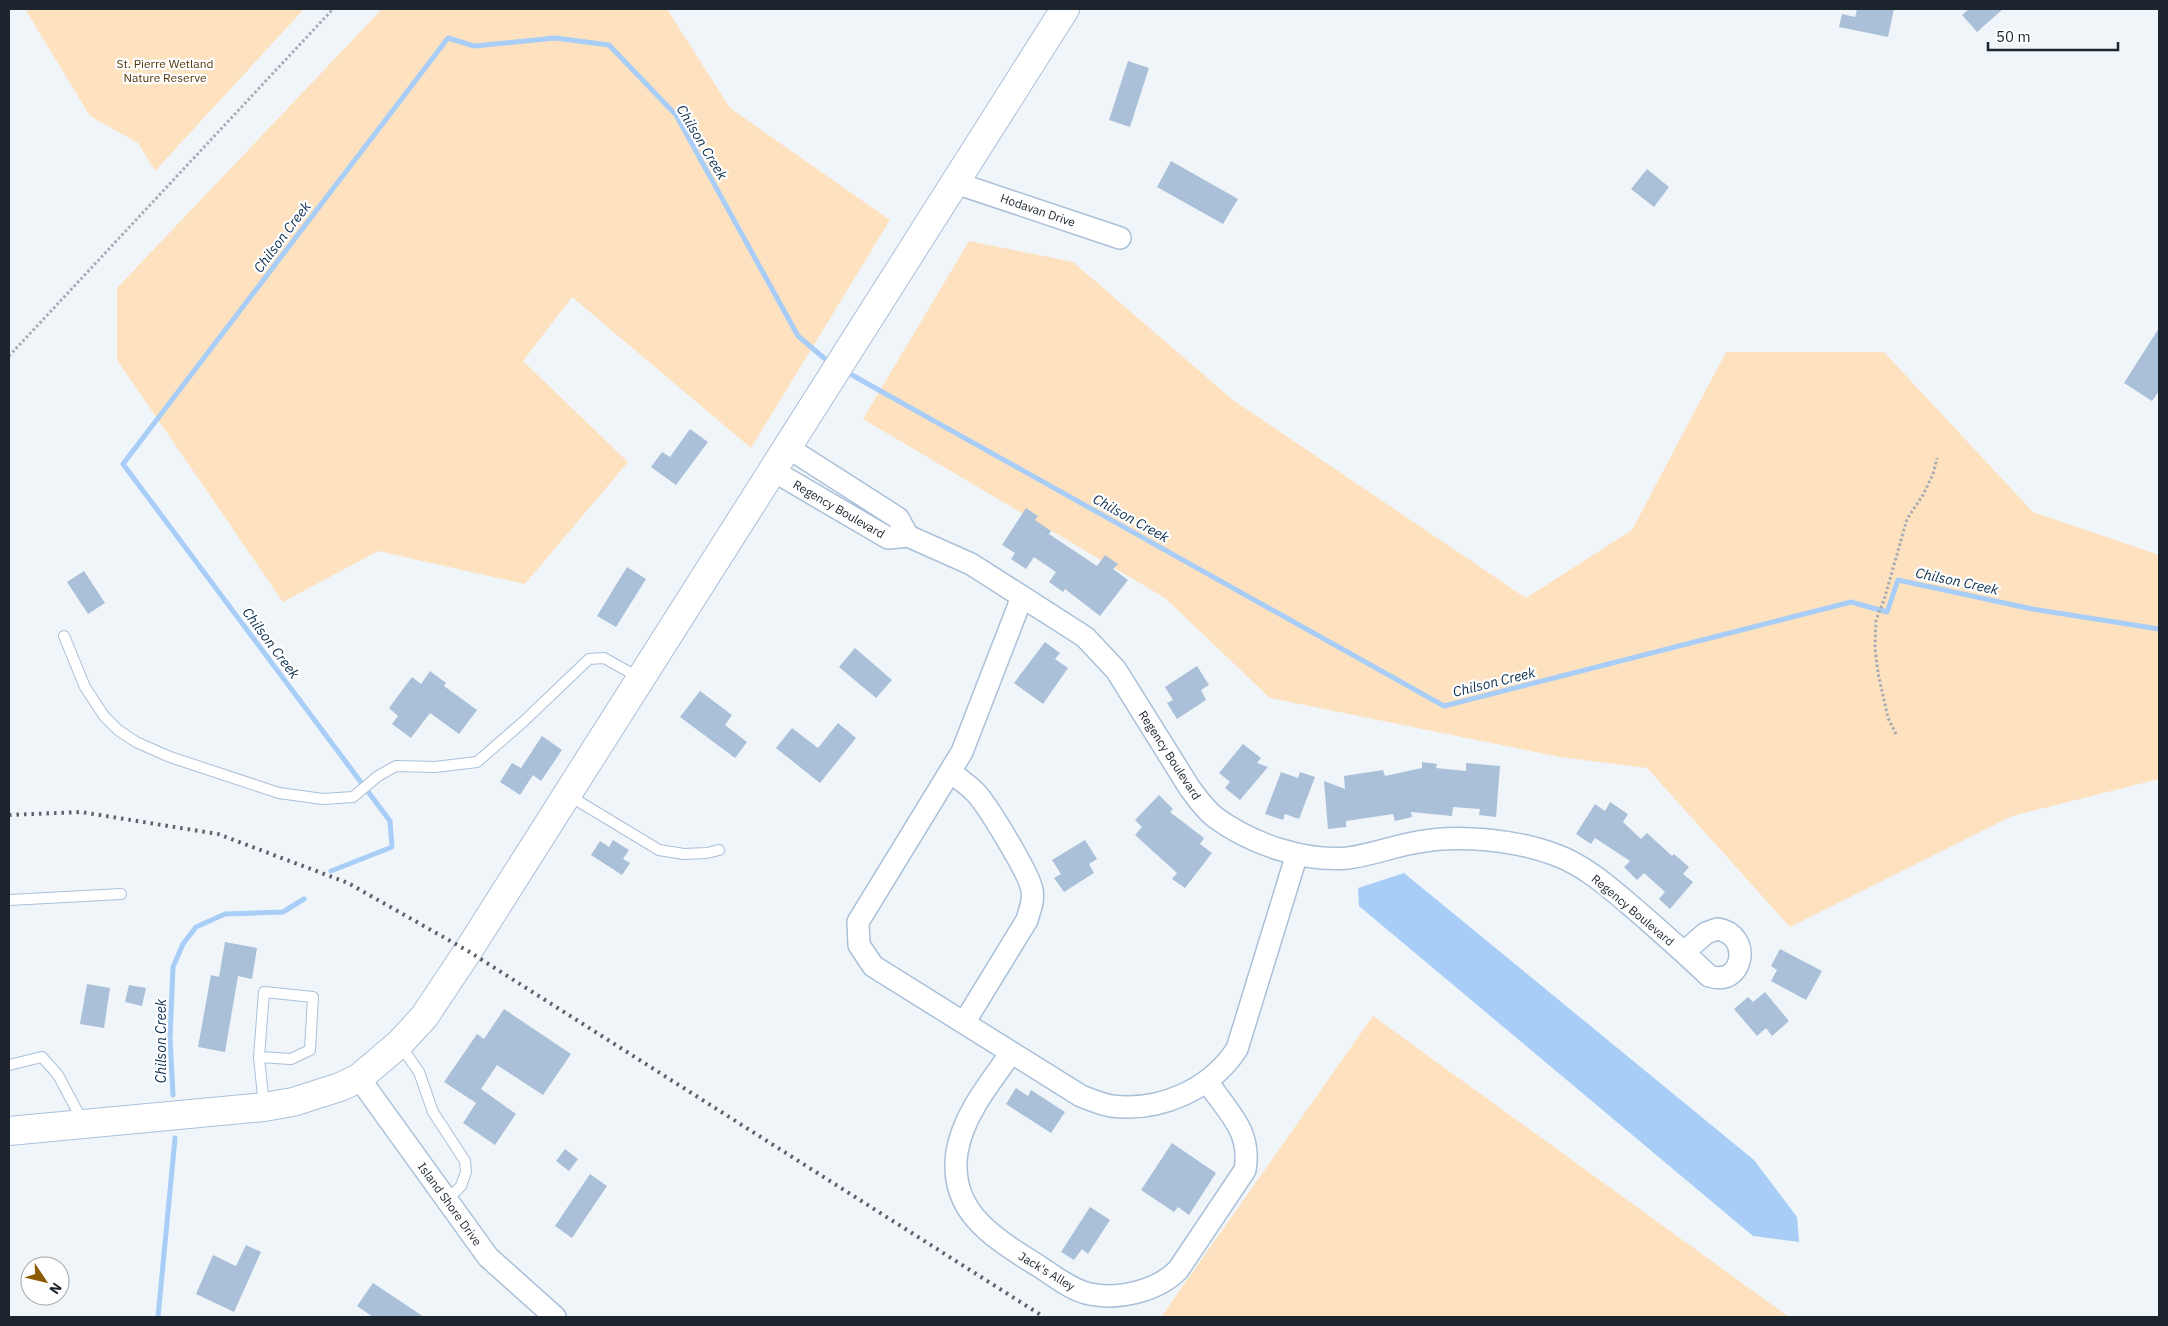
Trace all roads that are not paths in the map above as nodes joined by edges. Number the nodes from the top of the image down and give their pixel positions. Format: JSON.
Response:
{"nodes":[{"id":1,"x":1065,"y":9,"type":"edge"},
{"id":2,"x":956,"y":183,"type":"junction"},
{"id":3,"x":1120,"y":238,"type":"dead end"},
{"id":4,"x":787,"y":447,"type":"junction"},
{"id":5,"x":772,"y":470,"type":"junction"},
{"id":6,"x":908,"y":536,"type":"junction"},
{"id":7,"x":1022,"y":597,"type":"junction"},
{"id":8,"x":64,"y":636,"type":"dead end"},
{"id":9,"x":640,"y":678,"type":"junction"},
{"id":10,"x":950,"y":772,"type":"junction"},
{"id":11,"x":567,"y":794,"type":"junction"},
{"id":12,"x":719,"y":850,"type":"dead end"},
{"id":13,"x":1297,"y":854,"type":"junction"},
{"id":14,"x":121,"y":894,"type":"dead end"},
{"id":15,"x":9,"y":900,"type":"edge"},
{"id":16,"x":1684,"y":952,"type":"dead end"},
{"id":17,"x":964,"y":1023,"type":"junction"},
{"id":18,"x":399,"y":1044,"type":"junction"},
{"id":19,"x":1011,"y":1052,"type":"junction"},
{"id":20,"x":259,"y":1057,"type":"junction"},
{"id":21,"x":9,"y":1065,"type":"edge"},
{"id":22,"x":359,"y":1078,"type":"junction"},
{"id":23,"x":1207,"y":1081,"type":"junction"},
{"id":24,"x":264,"y":1107,"type":"junction"},
{"id":25,"x":84,"y":1123,"type":"junction"},
{"id":26,"x":9,"y":1131,"type":"edge"},
{"id":27,"x":448,"y":1200,"type":"junction"},
{"id":28,"x":554,"y":1317,"type":"edge"}],
"edges":[{"from":1,"to":2,"type":"main road"},
{"from":2,"to":3,"type":"street","name":"Hodavan Drive"},
{"from":2,"to":4,"type":"main road"},
{"from":4,"to":5,"type":"main road"},
{"from":4,"to":6,"type":"street","name":"Regency Boulevard"},
{"from":5,"to":6,"type":"street","name":"Regency Boulevard"},
{"from":5,"to":9,"type":"main road"},
{"from":6,"to":7,"type":"street","name":"Regency Boulevard"},
{"from":7,"to":10,"type":"street"},
{"from":7,"to":13,"type":"street","name":"Regency Boulevard"},
{"from":8,"to":9,"type":"lane"},
{"from":9,"to":11,"type":"main road"},
{"from":10,"to":17,"type":"street"},
{"from":10,"to":17,"type":"street"},
{"from":11,"to":12,"type":"lane"},
{"from":11,"to":18,"type":"main road"},
{"from":13,"to":16,"type":"street","name":"Regency Boulevard"},
{"from":13,"to":23,"type":"street"},
{"from":14,"to":15,"type":"lane"},
{"from":17,"to":19,"type":"street"},
{"from":18,"to":22,"type":"main road"},
{"from":18,"to":27,"type":"lane"},
{"from":19,"to":23,"type":"street"},
{"from":19,"to":23,"type":"street","name":"Jack's Alley"},
{"from":20,"to":20,"type":"lane"},
{"from":20,"to":24,"type":"lane"},
{"from":21,"to":25,"type":"lane"},
{"from":22,"to":24,"type":"main road"},
{"from":22,"to":27,"type":"street","name":"Island Shore Drive"},
{"from":24,"to":25,"type":"main road"},
{"from":25,"to":26,"type":"main road"},
{"from":27,"to":28,"type":"street","name":"Island Shore Drive"}]}
